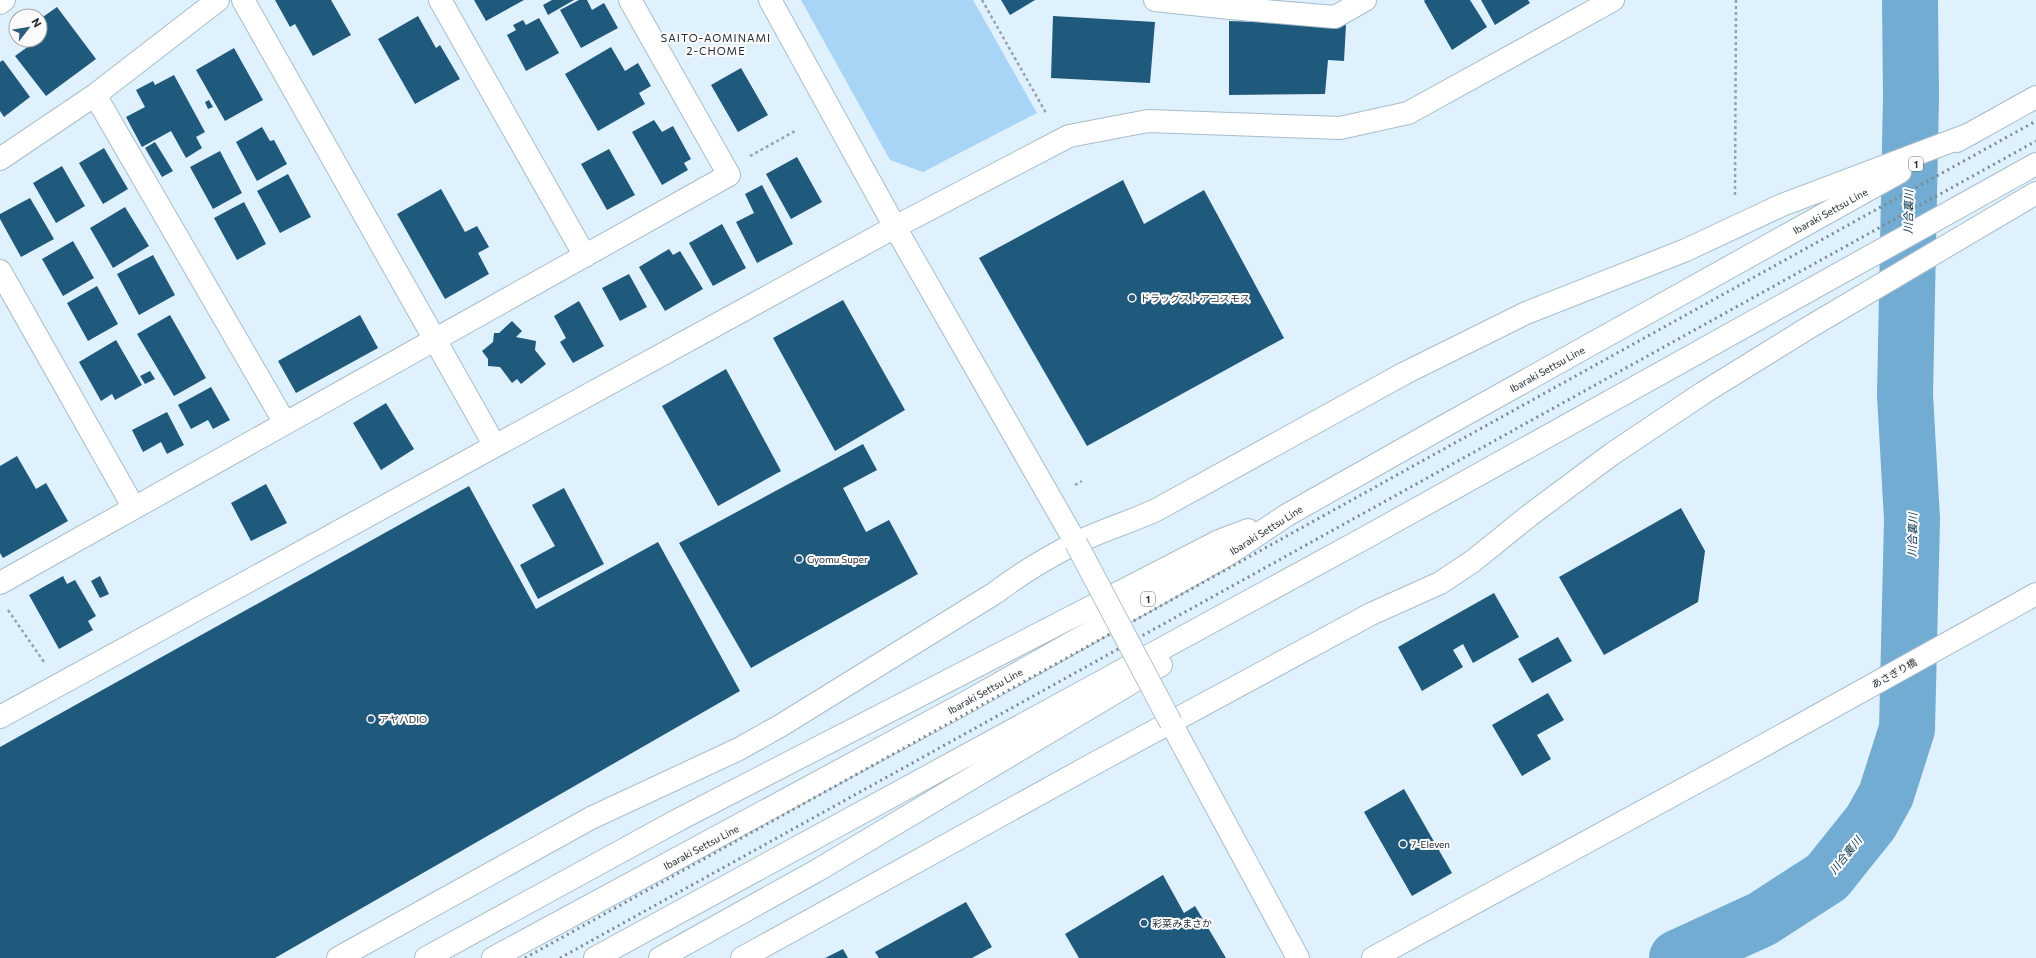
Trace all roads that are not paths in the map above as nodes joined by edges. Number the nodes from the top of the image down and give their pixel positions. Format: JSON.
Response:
{"nodes":[{"id":1,"x":4,"y":0,"type":"edge"},
{"id":2,"x":218,"y":0,"type":"edge"},
{"id":3,"x":243,"y":0,"type":"edge"},
{"id":4,"x":440,"y":0,"type":"edge"},
{"id":5,"x":630,"y":0,"type":"edge"},
{"id":6,"x":770,"y":0,"type":"edge"},
{"id":7,"x":1155,"y":0,"type":"edge"},
{"id":8,"x":1365,"y":0,"type":"edge"},
{"id":9,"x":1613,"y":0,"type":"edge"},
{"id":10,"x":0,"y":3,"type":"edge"},
{"id":11,"x":1231,"y":4,"type":"edge"},
{"id":12,"x":95,"y":95,"type":"junction"},
{"id":13,"x":2036,"y":97,"type":"edge"},
{"id":14,"x":1970,"y":134,"type":"junction"},
{"id":15,"x":0,"y":159,"type":"edge"},
{"id":16,"x":2036,"y":164,"type":"edge"},
{"id":17,"x":2036,"y":193,"type":"edge"},
{"id":18,"x":895,"y":227,"type":"junction"},
{"id":19,"x":585,"y":256,"type":"junction"},
{"id":20,"x":0,"y":271,"type":"edge"},
{"id":21,"x":436,"y":340,"type":"junction"},
{"id":22,"x":285,"y":424,"type":"junction"},
{"id":23,"x":494,"y":446,"type":"junction"},
{"id":24,"x":134,"y":508,"type":"junction"},
{"id":25,"x":1287,"y":515,"type":"junction"},
{"id":26,"x":1076,"y":543,"type":"junction"},
{"id":27,"x":1314,"y":565,"type":"junction"},
{"id":28,"x":2,"y":593,"type":"edge"},
{"id":29,"x":2036,"y":594,"type":"edge"},
{"id":30,"x":0,"y":717,"type":"edge"},
{"id":31,"x":1171,"y":722,"type":"junction"},
{"id":32,"x":338,"y":958,"type":"edge"},
{"id":33,"x":426,"y":958,"type":"edge"},
{"id":34,"x":493,"y":958,"type":"edge"},
{"id":35,"x":595,"y":958,"type":"edge"},
{"id":36,"x":660,"y":958,"type":"edge"},
{"id":37,"x":742,"y":958,"type":"edge"},
{"id":38,"x":1298,"y":958,"type":"edge"},
{"id":39,"x":1373,"y":958,"type":"edge"}],
"edges":[{"from":1,"to":10,"type":"main road"},
{"from":2,"to":12,"type":"main road"},
{"from":3,"to":21,"type":"main road"},
{"from":4,"to":19,"type":"main road"},
{"from":5,"to":19,"type":"main road"},
{"from":6,"to":18,"type":"main road"},
{"from":7,"to":11,"type":"main road"},
{"from":8,"to":11,"type":"main road"},
{"from":9,"to":18,"type":"main road"},
{"from":12,"to":15,"type":"main road"},
{"from":12,"to":22,"type":"main road"},
{"from":13,"to":14,"type":"main road","name":"Ibaraki Settsu Line","number":"1"},
{"from":14,"to":25,"type":"main road","name":"Ibaraki Settsu Line","number":"1"},
{"from":14,"to":26,"type":"main road"},
{"from":16,"to":27,"type":"main road"},
{"from":17,"to":31,"type":"main road"},
{"from":18,"to":23,"type":"main road"},
{"from":18,"to":26,"type":"main road"},
{"from":19,"to":21,"type":"main road"},
{"from":20,"to":24,"type":"main road"},
{"from":21,"to":22,"type":"main road"},
{"from":21,"to":23,"type":"main road"},
{"from":22,"to":24,"type":"main road"},
{"from":23,"to":30,"type":"main road"},
{"from":24,"to":28,"type":"main road"},
{"from":25,"to":33,"type":"main road"},
{"from":25,"to":34,"type":"main road","name":"Ibaraki Settsu Line","number":"1"},
{"from":26,"to":31,"type":"main road","bridge":true},
{"from":26,"to":32,"type":"main road"},
{"from":27,"to":35,"type":"main road"},
{"from":27,"to":36,"type":"main road"},
{"from":29,"to":39,"type":"main road","name":"あさぎり橋"},
{"from":31,"to":37,"type":"main road"},
{"from":31,"to":38,"type":"main road"}]}
